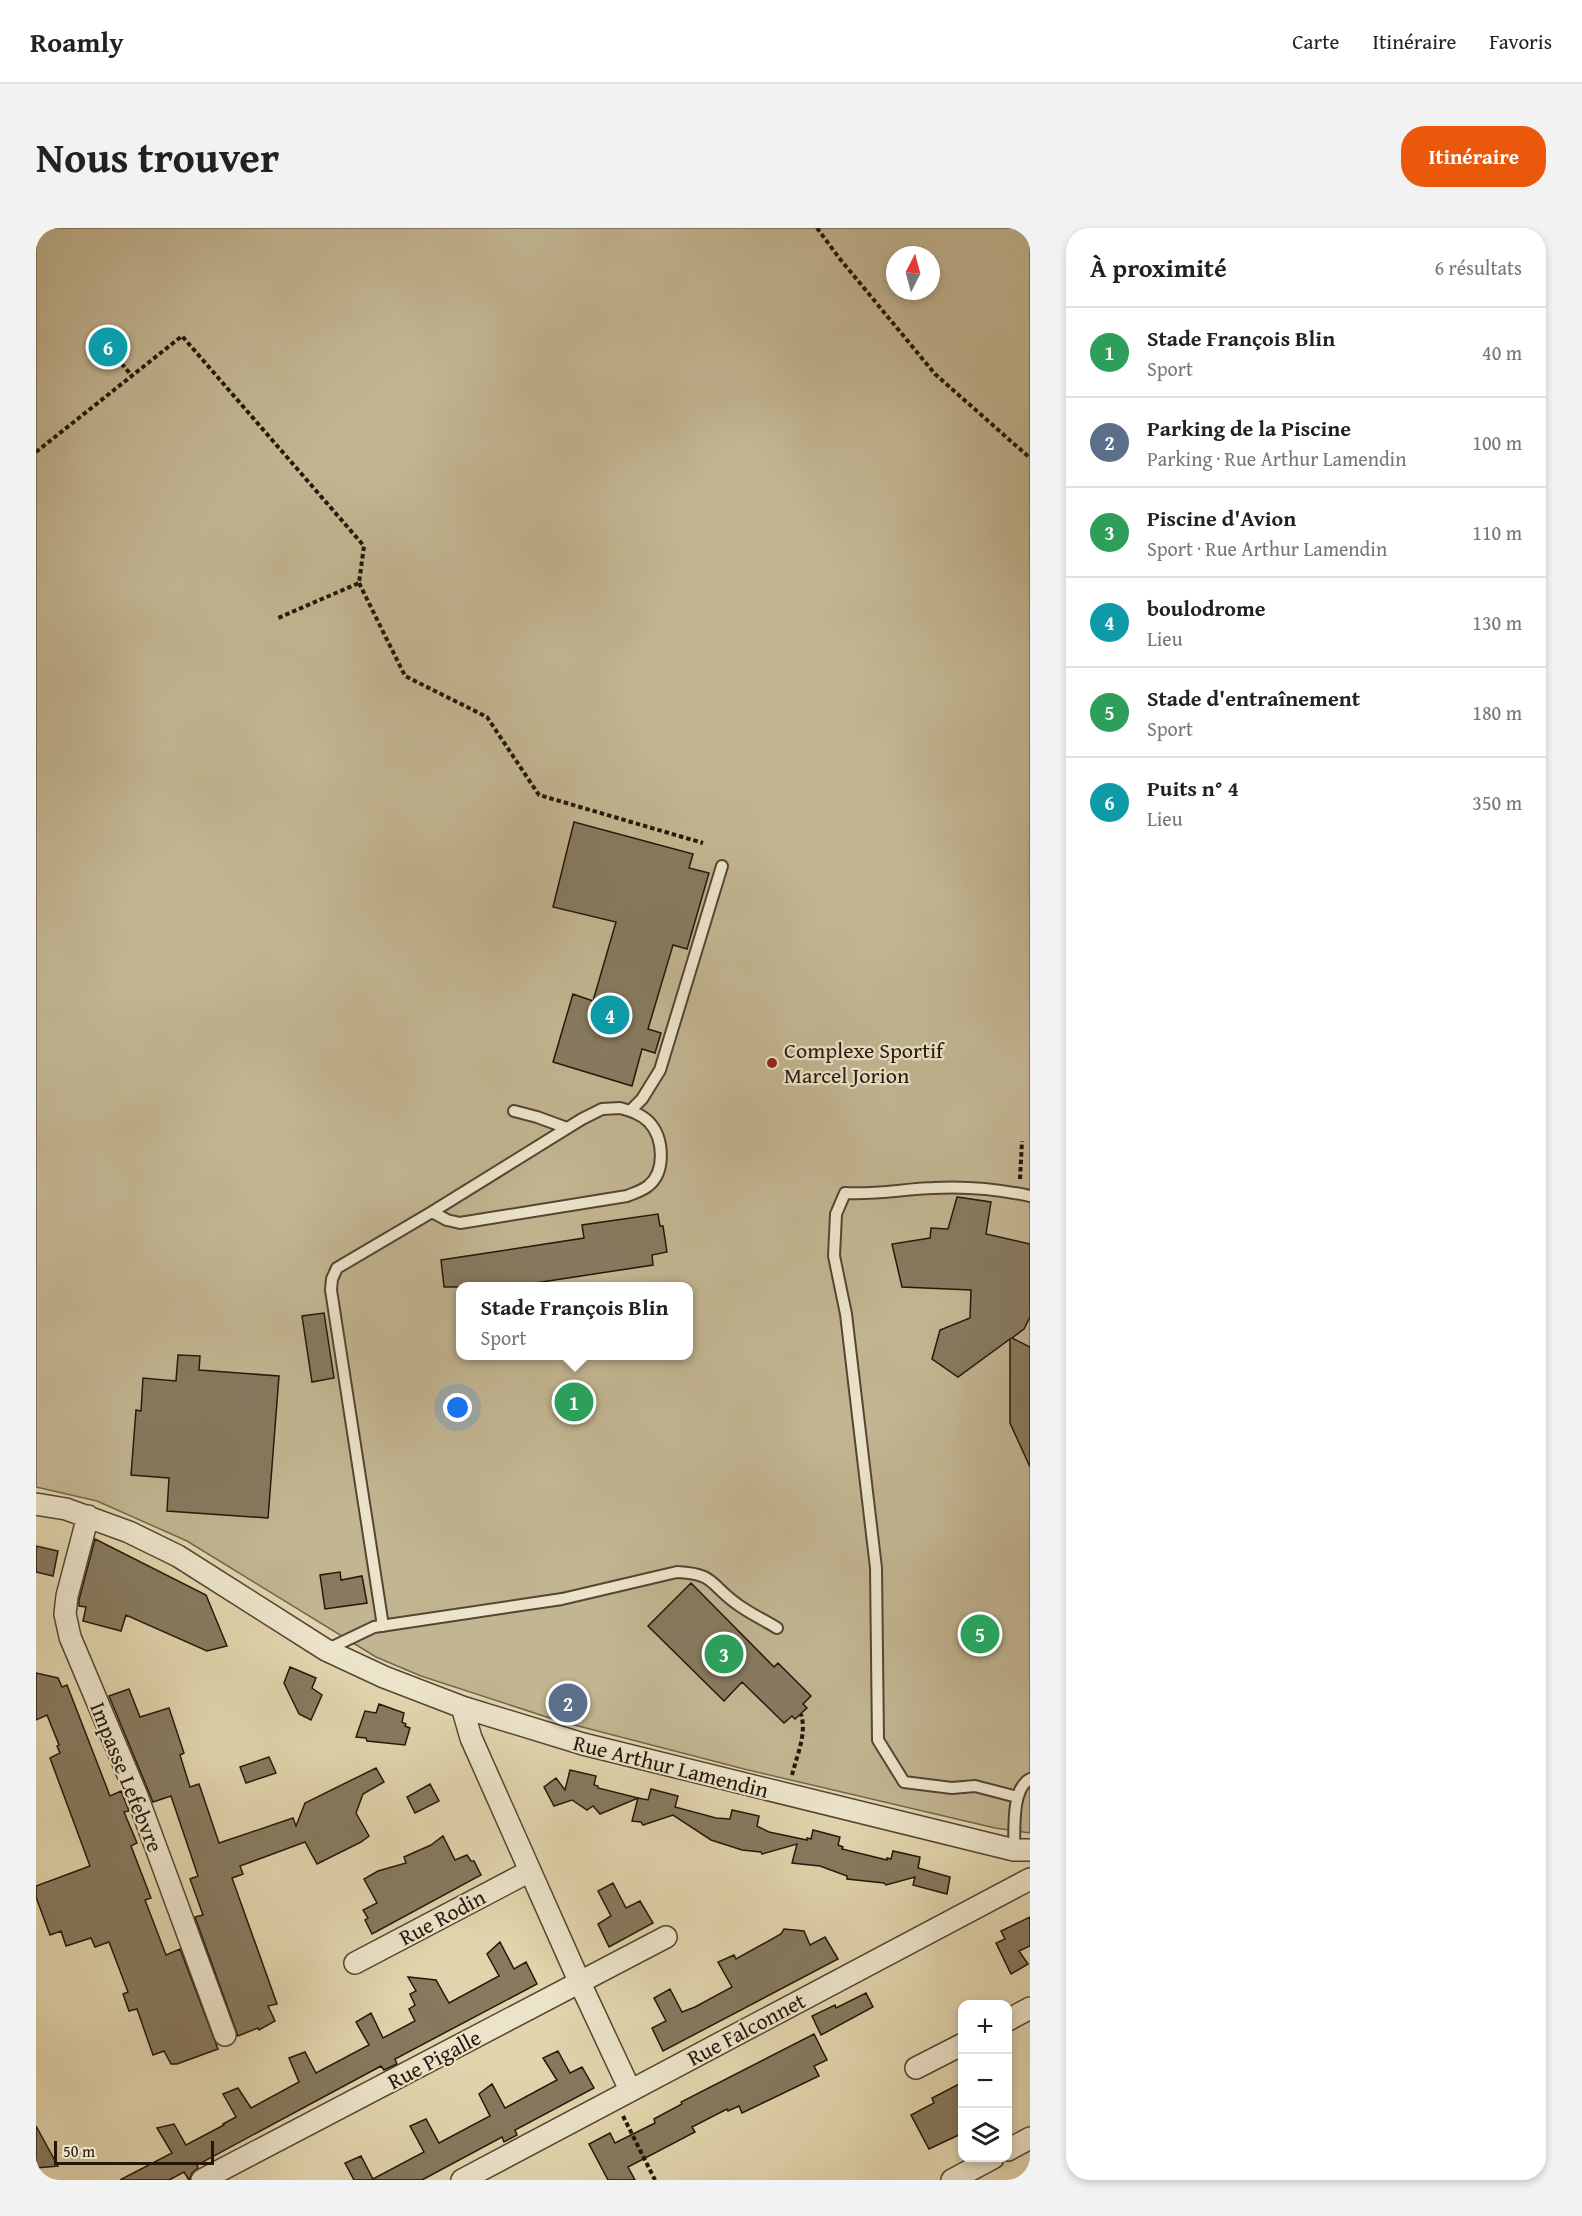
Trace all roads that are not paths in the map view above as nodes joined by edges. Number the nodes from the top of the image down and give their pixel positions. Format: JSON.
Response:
{"nodes":[{"id":1,"x":722,"y":866,"type":"dead end"},
{"id":2,"x":514,"y":1111,"type":"dead end"},
{"id":3,"x":630,"y":1111,"type":"junction"},
{"id":4,"x":567,"y":1128,"type":"junction"},
{"id":5,"x":1025,"y":1195,"type":"edge"},
{"id":6,"x":432,"y":1212,"type":"junction"},
{"id":7,"x":36,"y":1504,"type":"edge"},
{"id":8,"x":88,"y":1516,"type":"junction"},
{"id":9,"x":383,"y":1626,"type":"junction"},
{"id":10,"x":777,"y":1628,"type":"dead end"},
{"id":11,"x":326,"y":1650,"type":"junction"},
{"id":12,"x":462,"y":1707,"type":"junction"},
{"id":13,"x":1030,"y":1779,"type":"edge"},
{"id":14,"x":1017,"y":1797,"type":"junction"},
{"id":15,"x":1022,"y":1850,"type":"edge"},
{"id":16,"x":530,"y":1871,"type":"junction"},
{"id":17,"x":1030,"y":1880,"type":"edge"},
{"id":18,"x":666,"y":1937,"type":"dead end"},
{"id":19,"x":355,"y":1963,"type":"dead end"},
{"id":20,"x":580,"y":1983,"type":"junction"},
{"id":21,"x":1030,"y":2008,"type":"edge"},
{"id":22,"x":1012,"y":2018,"type":"edge"},
{"id":23,"x":225,"y":2035,"type":"dead end"},
{"id":24,"x":958,"y":2047,"type":"edge"},
{"id":25,"x":916,"y":2068,"type":"dead end"},
{"id":26,"x":622,"y":2094,"type":"junction"},
{"id":27,"x":1030,"y":2138,"type":"edge"},
{"id":28,"x":1012,"y":2148,"type":"edge"},
{"id":29,"x":984,"y":2162,"type":"edge"},
{"id":30,"x":202,"y":2180,"type":"edge"},
{"id":31,"x":462,"y":2180,"type":"edge"},
{"id":32,"x":952,"y":2180,"type":"edge"}],
"edges":[{"from":1,"to":3,"type":"lane"},
{"from":2,"to":4,"type":"lane"},
{"from":3,"to":4,"type":"lane"},
{"from":3,"to":6,"type":"lane"},
{"from":4,"to":6,"type":"lane"},
{"from":5,"to":14,"type":"lane"},
{"from":6,"to":9,"type":"lane"},
{"from":7,"to":8,"type":"street","name":"Rue Arthur Lamendin"},
{"from":8,"to":11,"type":"street","name":"Rue Arthur Lamendin"},
{"from":8,"to":23,"type":"street","name":"Impasse Lefebvre"},
{"from":9,"to":10,"type":"lane"},
{"from":9,"to":11,"type":"lane"},
{"from":11,"to":12,"type":"street","name":"Rue Arthur Lamendin"},
{"from":12,"to":15,"type":"street","name":"Rue Arthur Lamendin"},
{"from":12,"to":16,"type":"street"},
{"from":13,"to":14,"type":"lane"},
{"from":14,"to":15,"type":"lane"},
{"from":16,"to":19,"type":"street","name":"Rue Rodin"},
{"from":16,"to":20,"type":"street"},
{"from":17,"to":26,"type":"street","name":"Rue Falconnet"},
{"from":18,"to":20,"type":"street","name":"Rue Pigalle"},
{"from":20,"to":26,"type":"street"},
{"from":20,"to":30,"type":"street","name":"Rue Pigalle"},
{"from":21,"to":22,"type":"street"},
{"from":24,"to":25,"type":"street"},
{"from":26,"to":31,"type":"street","name":"Rue Falconnet"},
{"from":27,"to":28,"type":"street"},
{"from":29,"to":32,"type":"street"}]}
